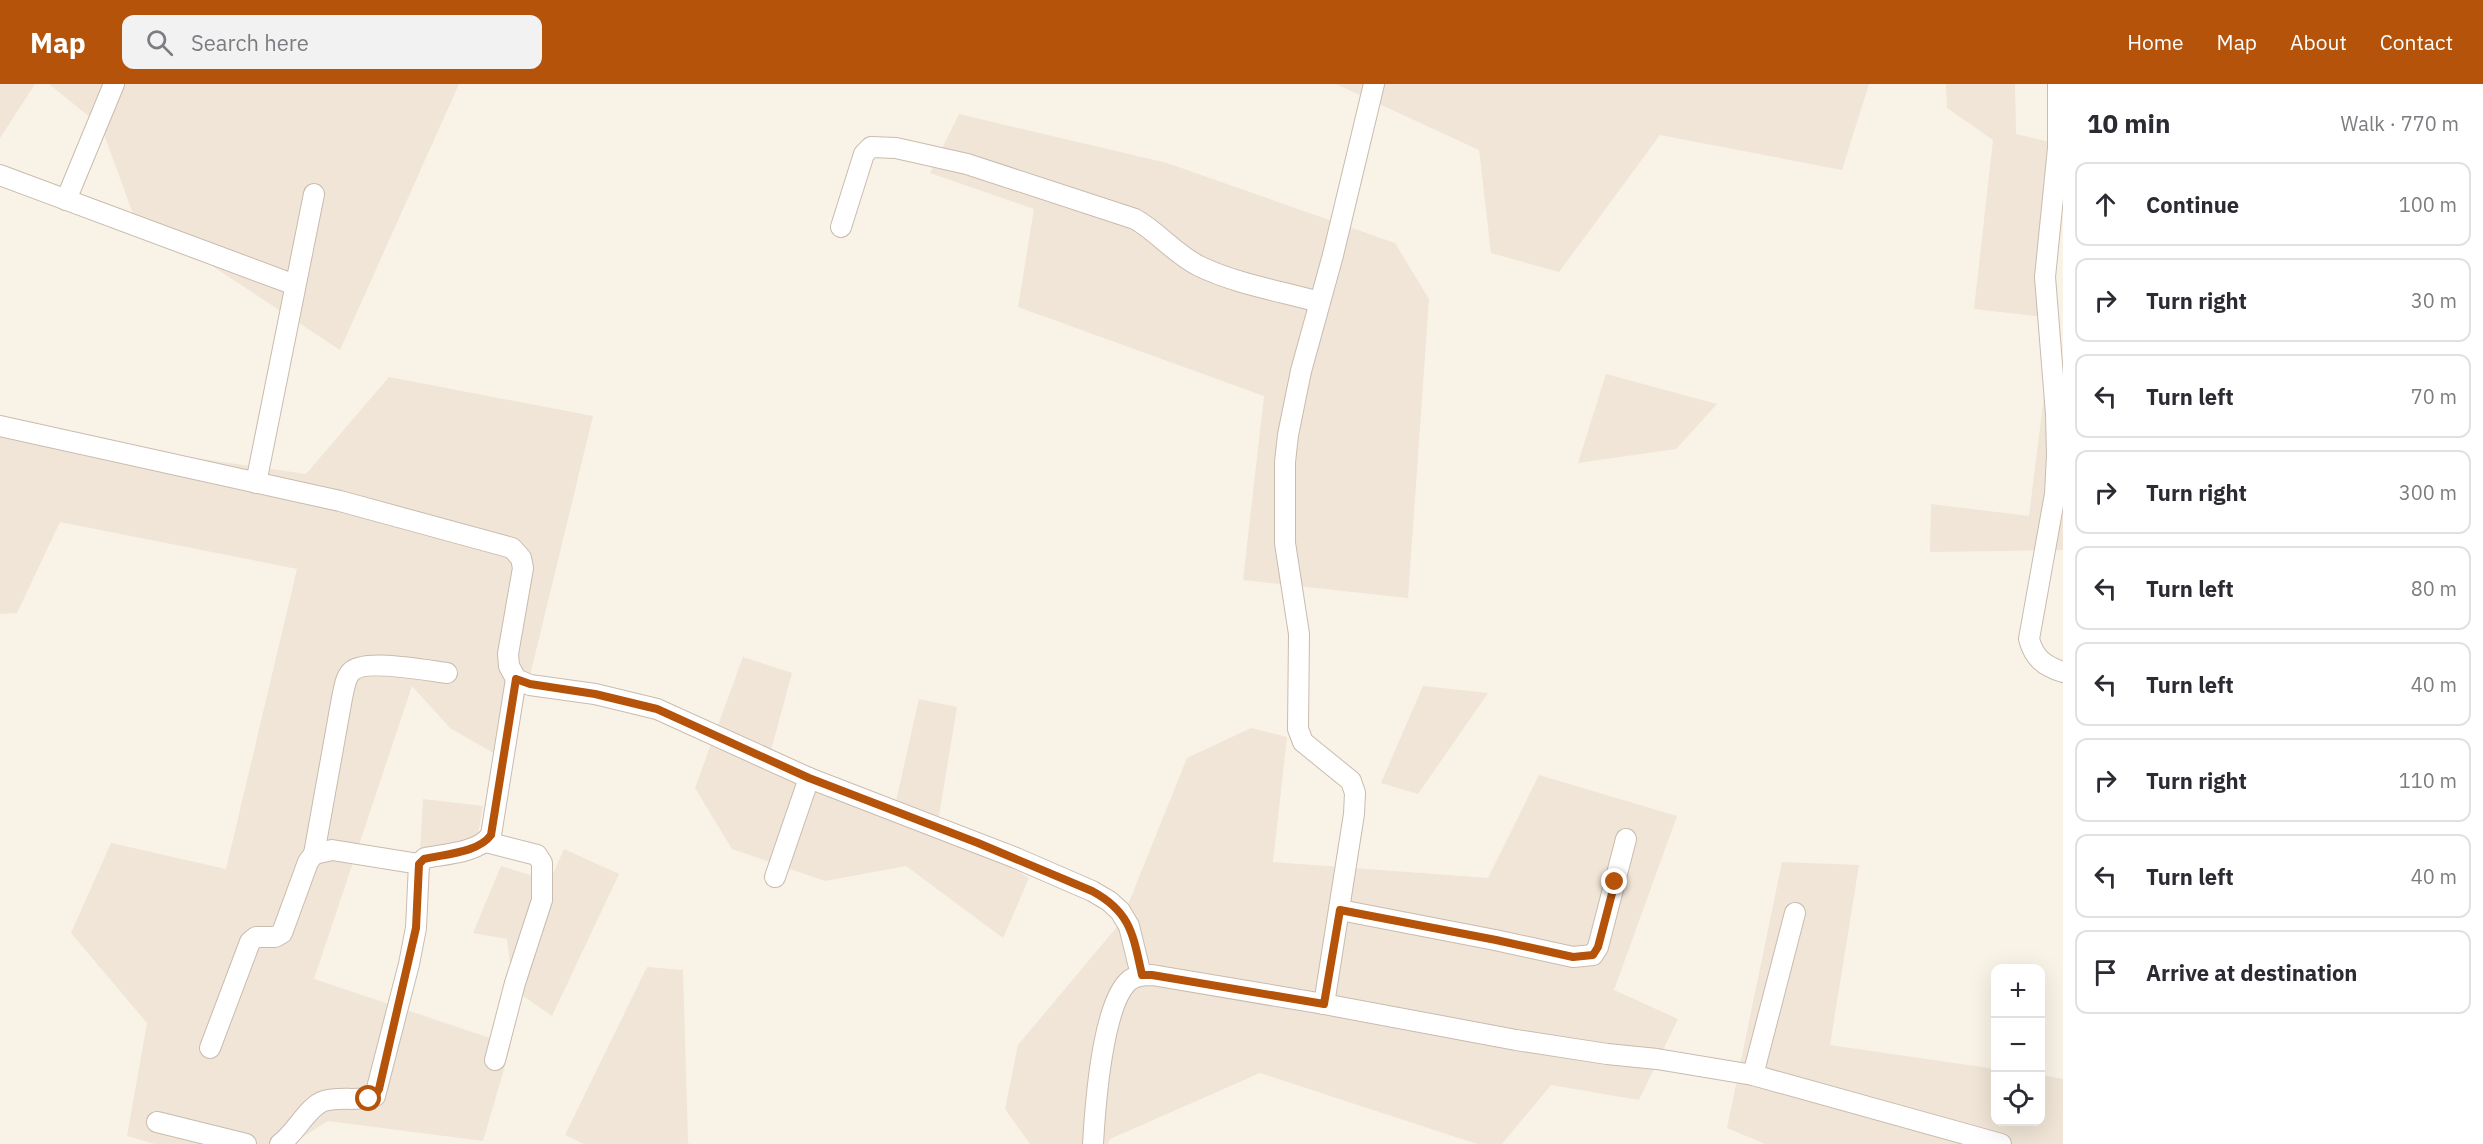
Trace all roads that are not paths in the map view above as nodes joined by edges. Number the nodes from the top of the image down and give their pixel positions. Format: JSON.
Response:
{"nodes":[{"id":1,"x":114,"y":84,"type":"edge"},
{"id":2,"x":1374,"y":84,"type":"edge"},
{"id":3,"x":2057,"y":84,"type":"edge"},
{"id":4,"x":0,"y":175,"type":"edge"},
{"id":5,"x":314,"y":194,"type":"dead end"},
{"id":6,"x":66,"y":200,"type":"junction"},
{"id":7,"x":841,"y":227,"type":"dead end"},
{"id":8,"x":295,"y":285,"type":"junction"},
{"id":9,"x":1319,"y":303,"type":"junction"},
{"id":10,"x":2058,"y":379,"type":"edge"},
{"id":11,"x":0,"y":426,"type":"edge"},
{"id":12,"x":256,"y":483,"type":"junction"},
{"id":13,"x":2063,"y":672,"type":"edge"},
{"id":14,"x":447,"y":673,"type":"dead end"},
{"id":15,"x":516,"y":679,"type":"junction"},
{"id":16,"x":809,"y":778,"type":"junction"},
{"id":17,"x":1626,"y":838,"type":"dead end"},
{"id":18,"x":486,"y":842,"type":"junction"},
{"id":19,"x":314,"y":854,"type":"junction"},
{"id":20,"x":419,"y":864,"type":"junction"},
{"id":21,"x":776,"y":877,"type":"dead end"},
{"id":22,"x":1340,"y":910,"type":"junction"},
{"id":23,"x":1795,"y":913,"type":"dead end"},
{"id":24,"x":1142,"y":975,"type":"junction"},
{"id":25,"x":1324,"y":1004,"type":"junction"},
{"id":26,"x":210,"y":1048,"type":"dead end"},
{"id":27,"x":495,"y":1060,"type":"dead end"},
{"id":28,"x":1753,"y":1075,"type":"junction"},
{"id":29,"x":157,"y":1122,"type":"dead end"},
{"id":30,"x":246,"y":1144,"type":"edge"},
{"id":31,"x":280,"y":1144,"type":"edge"},
{"id":32,"x":1093,"y":1144,"type":"edge"},
{"id":33,"x":2001,"y":1144,"type":"edge"}],
"edges":[{"from":1,"to":6,"type":"street"},
{"from":2,"to":9,"type":"street"},
{"from":3,"to":10,"type":"street"},
{"from":4,"to":6,"type":"street"},
{"from":5,"to":8,"type":"street"},
{"from":6,"to":8,"type":"street"},
{"from":7,"to":9,"type":"street"},
{"from":8,"to":12,"type":"street"},
{"from":9,"to":22,"type":"street"},
{"from":10,"to":13,"type":"street"},
{"from":11,"to":12,"type":"street"},
{"from":12,"to":15,"type":"street"},
{"from":14,"to":19,"type":"street"},
{"from":15,"to":16,"type":"street"},
{"from":15,"to":18,"type":"street"},
{"from":16,"to":21,"type":"street"},
{"from":16,"to":24,"type":"street"},
{"from":17,"to":22,"type":"street"},
{"from":18,"to":20,"type":"street"},
{"from":18,"to":27,"type":"street"},
{"from":19,"to":20,"type":"street"},
{"from":19,"to":26,"type":"street"},
{"from":20,"to":31,"type":"street"},
{"from":22,"to":25,"type":"street"},
{"from":23,"to":28,"type":"street"},
{"from":24,"to":25,"type":"street"},
{"from":24,"to":32,"type":"street"},
{"from":25,"to":28,"type":"street"},
{"from":28,"to":33,"type":"street"},
{"from":29,"to":30,"type":"street"}]}
